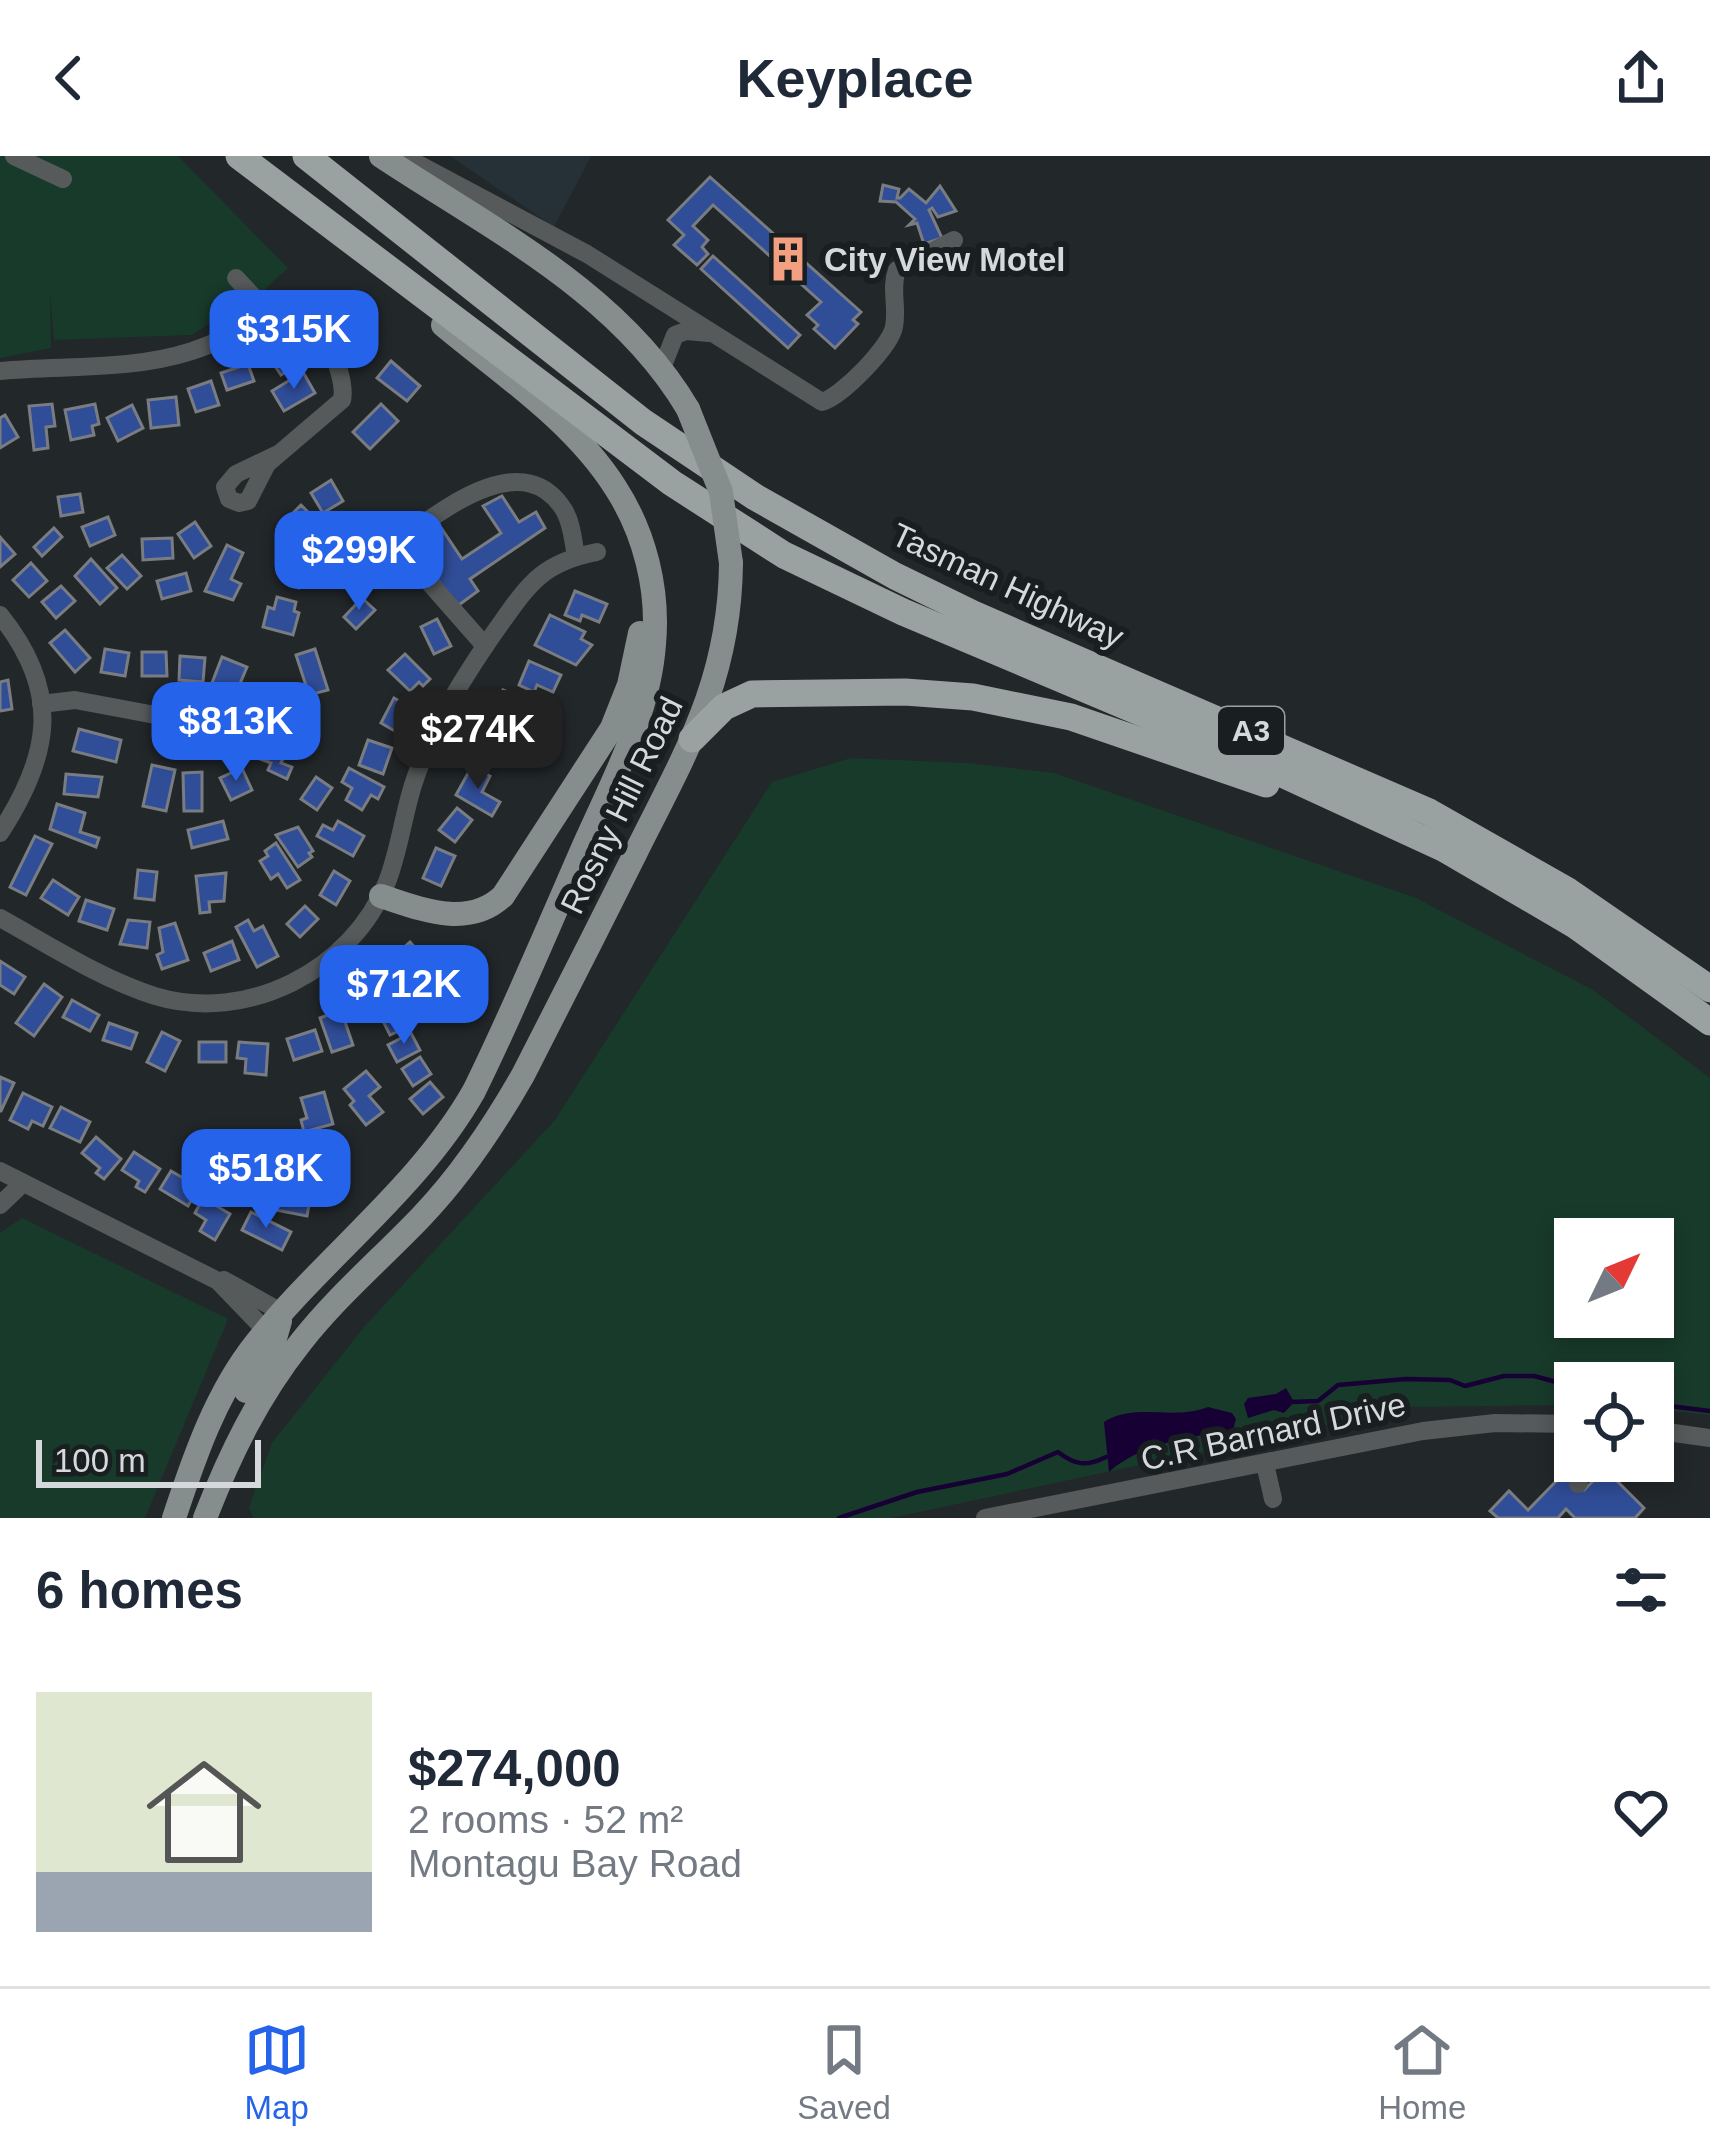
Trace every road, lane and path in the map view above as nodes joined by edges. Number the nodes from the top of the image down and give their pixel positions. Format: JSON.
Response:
{"nodes":[{"id":1,"x":14,"y":156,"type":"edge"},
{"id":2,"x":239,"y":156,"type":"edge"},
{"id":3,"x":381,"y":156,"type":"edge"},
{"id":4,"x":403,"y":156,"type":"edge"},
{"id":5,"x":310,"y":161,"type":"edge"},
{"id":6,"x":63,"y":179,"type":"dead end"},
{"id":7,"x":954,"y":240,"type":"dead end"},
{"id":8,"x":369,"y":254,"type":"junction"},
{"id":9,"x":236,"y":278,"type":"dead end"},
{"id":10,"x":262,"y":306,"type":"junction"},
{"id":11,"x":714,"y":333,"type":"junction"},
{"id":12,"x":662,"y":368,"type":"junction"},
{"id":13,"x":0,"y":371,"type":"edge"},
{"id":14,"x":280,"y":453,"type":"dead end"},
{"id":15,"x":592,"y":457,"type":"junction"},
{"id":16,"x":597,"y":552,"type":"dead end"},
{"id":17,"x":576,"y":556,"type":"junction"},
{"id":18,"x":0,"y":615,"type":"edge"},
{"id":19,"x":485,"y":646,"type":"junction"},
{"id":20,"x":41,"y":704,"type":"junction"},
{"id":21,"x":198,"y":724,"type":"dead end"},
{"id":22,"x":692,"y":739,"type":"junction"},
{"id":23,"x":0,"y":833,"type":"edge"},
{"id":24,"x":1445,"y":849,"type":"junction"},
{"id":25,"x":381,"y":896,"type":"junction"},
{"id":26,"x":0,"y":918,"type":"edge"},
{"id":27,"x":1710,"y":989,"type":"edge"},
{"id":28,"x":1710,"y":1022,"type":"edge"},
{"id":29,"x":7,"y":1178,"type":"edge"},
{"id":30,"x":0,"y":1205,"type":"edge"},
{"id":31,"x":416,"y":1222,"type":"junction"},
{"id":32,"x":276,"y":1324,"type":"junction"},
{"id":33,"x":1554,"y":1424,"type":"edge"},
{"id":34,"x":1674,"y":1433,"type":"edge"},
{"id":35,"x":1710,"y":1438,"type":"edge"},
{"id":36,"x":1554,"y":1456,"type":"edge"},
{"id":37,"x":1549,"y":1457,"type":"dead end"},
{"id":38,"x":1265,"y":1464,"type":"junction"},
{"id":39,"x":1273,"y":1499,"type":"dead end"},
{"id":40,"x":1098,"y":1508,"type":"edge"},
{"id":41,"x":173,"y":1518,"type":"edge"},
{"id":42,"x":203,"y":1518,"type":"edge"},
{"id":43,"x":985,"y":1518,"type":"edge"}],
"edges":[{"from":1,"to":6,"type":"street"},
{"from":2,"to":8,"type":"highway","name":"Tasman Highway","number":"A3"},
{"from":3,"to":12,"type":"main road","name":"Rosny Hill Road"},
{"from":4,"to":11,"type":"street"},
{"from":5,"to":27,"type":"highway","name":"Tasman Highway","number":"A3"},
{"from":7,"to":11,"type":"street"},
{"from":8,"to":15,"type":"main road","name":"Tasman Highway","number":"A3"},
{"from":8,"to":24,"type":"highway","name":"Tasman Highway","number":"A3"},
{"from":9,"to":10,"type":"street"},
{"from":10,"to":13,"type":"street"},
{"from":10,"to":14,"type":"street"},
{"from":11,"to":12,"type":"street"},
{"from":12,"to":22,"type":"main road","name":"Rosny Hill Road","bridge":true},
{"from":15,"to":25,"type":"main road"},
{"from":15,"to":32,"type":"main road","name":"Rosny Hill Road"},
{"from":16,"to":17,"type":"street"},
{"from":17,"to":19,"type":"street"},
{"from":17,"to":19,"type":"street"},
{"from":18,"to":20,"type":"street"},
{"from":19,"to":25,"type":"street"},
{"from":20,"to":21,"type":"street"},
{"from":20,"to":23,"type":"street"},
{"from":22,"to":24,"type":"highway"},
{"from":22,"to":31,"type":"main road","name":"Rosny Hill Road"},
{"from":24,"to":28,"type":"highway","name":"Tasman Highway","number":"A3"},
{"from":25,"to":26,"type":"street"},
{"from":29,"to":30,"type":"street"},
{"from":29,"to":32,"type":"street"},
{"from":31,"to":32,"type":"main road"},
{"from":31,"to":42,"type":"main road","name":"Rosny Hill Road"},
{"from":32,"to":41,"type":"main road","name":"Rosny Hill Road"},
{"from":32,"to":42,"type":"main road"},
{"from":33,"to":38,"type":"street","name":"C.R Barnard Drive"},
{"from":34,"to":35,"type":"street"},
{"from":36,"to":37,"type":"street"},
{"from":38,"to":39,"type":"street"},
{"from":38,"to":40,"type":"street","name":"C.R Barnard Drive"},
{"from":40,"to":43,"type":"street","name":"C.R Barnard Drive"}]}
